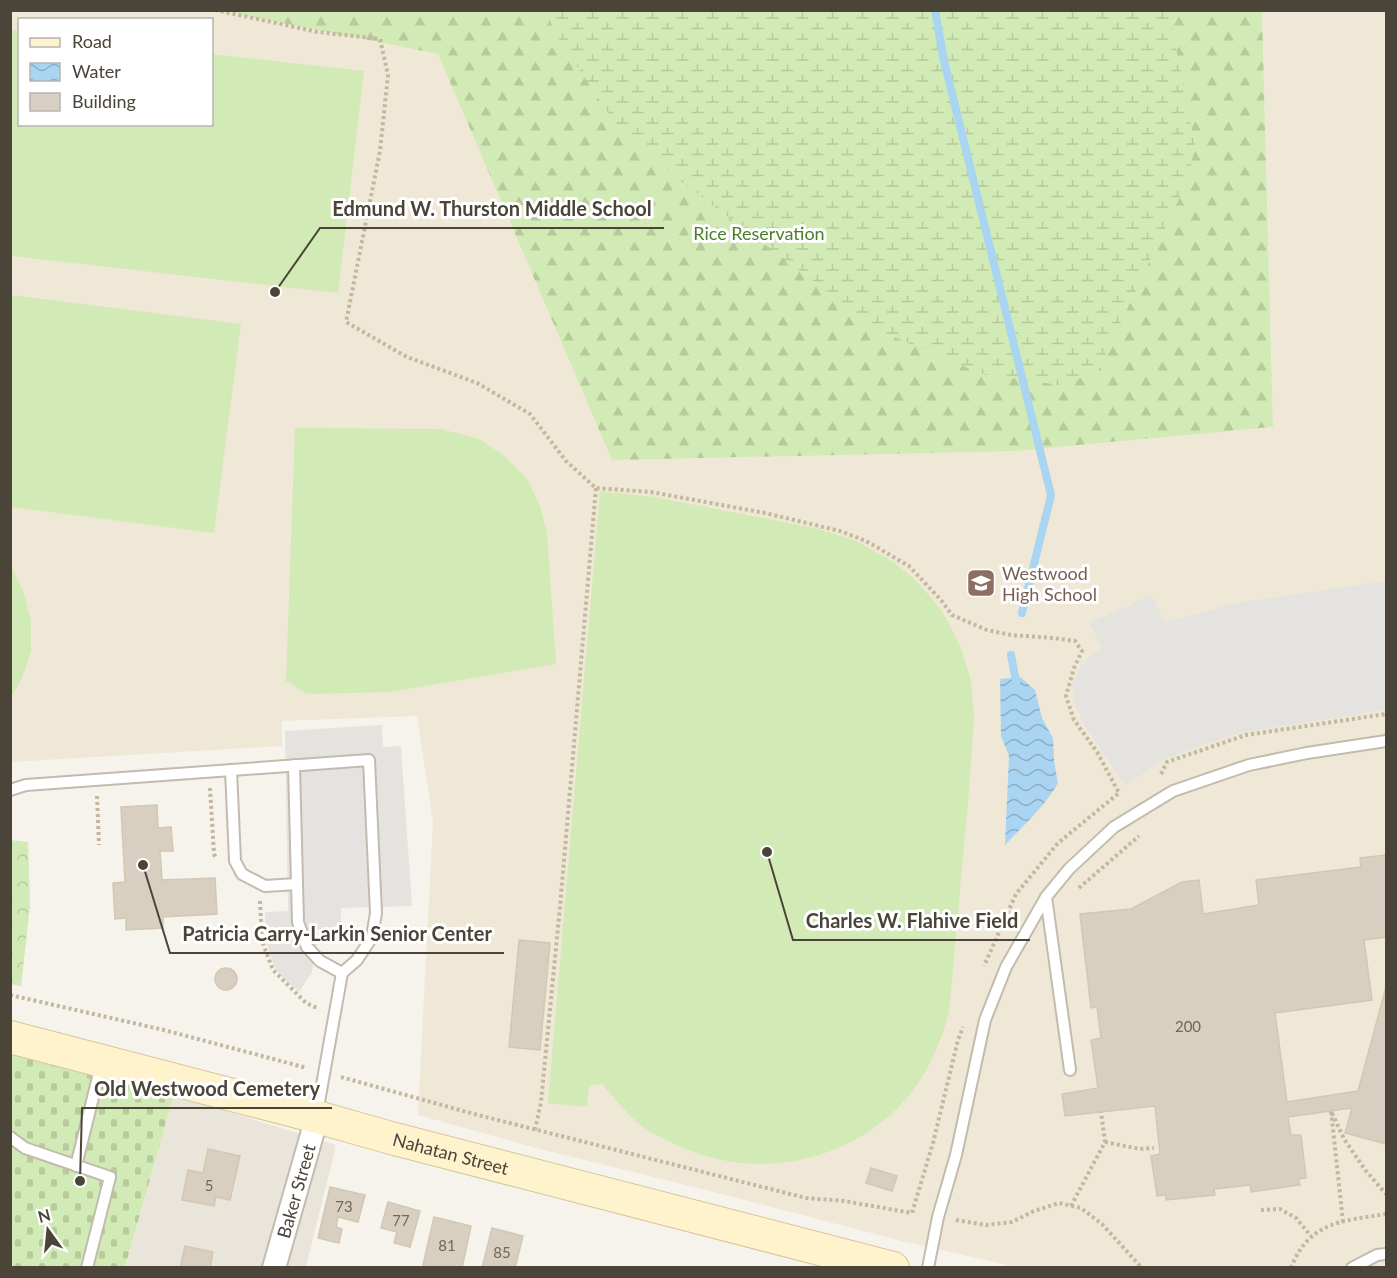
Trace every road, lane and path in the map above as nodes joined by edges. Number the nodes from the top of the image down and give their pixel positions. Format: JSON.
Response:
{"nodes":[{"id":1,"x":215,"y":10,"type":"edge"},
{"id":2,"x":596,"y":488,"type":"junction"},
{"id":3,"x":1386,"y":714,"type":"edge"},
{"id":4,"x":1386,"y":741,"type":"edge"},
{"id":5,"x":294,"y":765,"type":"junction"},
{"id":6,"x":231,"y":770,"type":"junction"},
{"id":7,"x":1161,"y":774,"type":"dead end"},
{"id":8,"x":210,"y":787,"type":"dead end"},
{"id":9,"x":10,"y":790,"type":"edge"},
{"id":10,"x":97,"y":795,"type":"dead end"},
{"id":11,"x":1147,"y":831,"type":"dead end"},
{"id":12,"x":99,"y":845,"type":"dead end"},
{"id":13,"x":218,"y":861,"type":"dead end"},
{"id":14,"x":297,"y":885,"type":"junction"},
{"id":15,"x":1080,"y":888,"type":"dead end"},
{"id":16,"x":1046,"y":897,"type":"junction"},
{"id":17,"x":260,"y":898,"type":"dead end"},
{"id":18,"x":982,"y":972,"type":"dead end"},
{"id":19,"x":342,"y":973,"type":"junction"},
{"id":20,"x":10,"y":995,"type":"edge"},
{"id":21,"x":334,"y":1016,"type":"junction"},
{"id":22,"x":966,"y":1017,"type":"dead end"},
{"id":23,"x":10,"y":1037,"type":"edge"},
{"id":24,"x":102,"y":1062,"type":"junction"},
{"id":25,"x":1070,"y":1070,"type":"dead end"},
{"id":26,"x":325,"y":1072,"type":"junction"},
{"id":27,"x":1101,"y":1112,"type":"dead end"},
{"id":28,"x":317,"y":1117,"type":"junction"},
{"id":29,"x":535,"y":1130,"type":"junction"},
{"id":30,"x":10,"y":1137,"type":"edge"},
{"id":31,"x":1105,"y":1142,"type":"junction"},
{"id":32,"x":1154,"y":1148,"type":"dead end"},
{"id":33,"x":76,"y":1166,"type":"junction"},
{"id":34,"x":1386,"y":1194,"type":"edge"},
{"id":35,"x":1071,"y":1206,"type":"junction"},
{"id":36,"x":1261,"y":1210,"type":"dead end"},
{"id":37,"x":1386,"y":1214,"type":"edge"},
{"id":38,"x":954,"y":1219,"type":"dead end"},
{"id":39,"x":1343,"y":1222,"type":"junction"},
{"id":40,"x":1311,"y":1236,"type":"junction"},
{"id":41,"x":1386,"y":1254,"type":"edge"},
{"id":42,"x":813,"y":1258,"type":"edge"},
{"id":43,"x":87,"y":1268,"type":"edge"},
{"id":44,"x":274,"y":1268,"type":"edge"},
{"id":45,"x":893,"y":1268,"type":"edge"},
{"id":46,"x":928,"y":1268,"type":"edge"},
{"id":47,"x":1142,"y":1268,"type":"edge"},
{"id":48,"x":1291,"y":1268,"type":"edge"},
{"id":49,"x":1352,"y":1268,"type":"edge"}],
"edges":[{"from":1,"to":2,"type":"path"},
{"from":2,"to":18,"type":"path"},
{"from":2,"to":29,"type":"path"},
{"from":3,"to":7,"type":"path"},
{"from":4,"to":16,"type":"lane"},
{"from":5,"to":6,"type":"lane"},
{"from":5,"to":14,"type":"lane"},
{"from":5,"to":19,"type":"lane"},
{"from":6,"to":9,"type":"lane"},
{"from":6,"to":14,"type":"lane"},
{"from":8,"to":13,"type":"path"},
{"from":10,"to":12,"type":"path"},
{"from":11,"to":15,"type":"path"},
{"from":14,"to":19,"type":"lane"},
{"from":16,"to":25,"type":"lane"},
{"from":16,"to":46,"type":"lane"},
{"from":17,"to":21,"type":"path"},
{"from":19,"to":21,"type":"lane"},
{"from":20,"to":26,"type":"path"},
{"from":21,"to":26,"type":"lane"},
{"from":22,"to":29,"type":"path"},
{"from":23,"to":24,"type":"main road","name":"Nahatan Street"},
{"from":24,"to":28,"type":"main road","name":"Nahatan Street"},
{"from":24,"to":33,"type":"lane"},
{"from":26,"to":28,"type":"lane"},
{"from":26,"to":29,"type":"path"},
{"from":27,"to":31,"type":"path"},
{"from":28,"to":42,"type":"main road","name":"Nahatan Street"},
{"from":28,"to":44,"type":"street","name":"Baker Street"},
{"from":30,"to":33,"type":"lane"},
{"from":31,"to":32,"type":"path"},
{"from":31,"to":35,"type":"path"},
{"from":33,"to":43,"type":"lane"},
{"from":34,"to":39,"type":"path"},
{"from":35,"to":38,"type":"path"},
{"from":35,"to":47,"type":"path"},
{"from":36,"to":40,"type":"path"},
{"from":37,"to":39,"type":"path"},
{"from":39,"to":40,"type":"path"},
{"from":40,"to":48,"type":"path"},
{"from":41,"to":49,"type":"lane"},
{"from":42,"to":45,"type":"main road","name":"Nahatan Street"}]}
